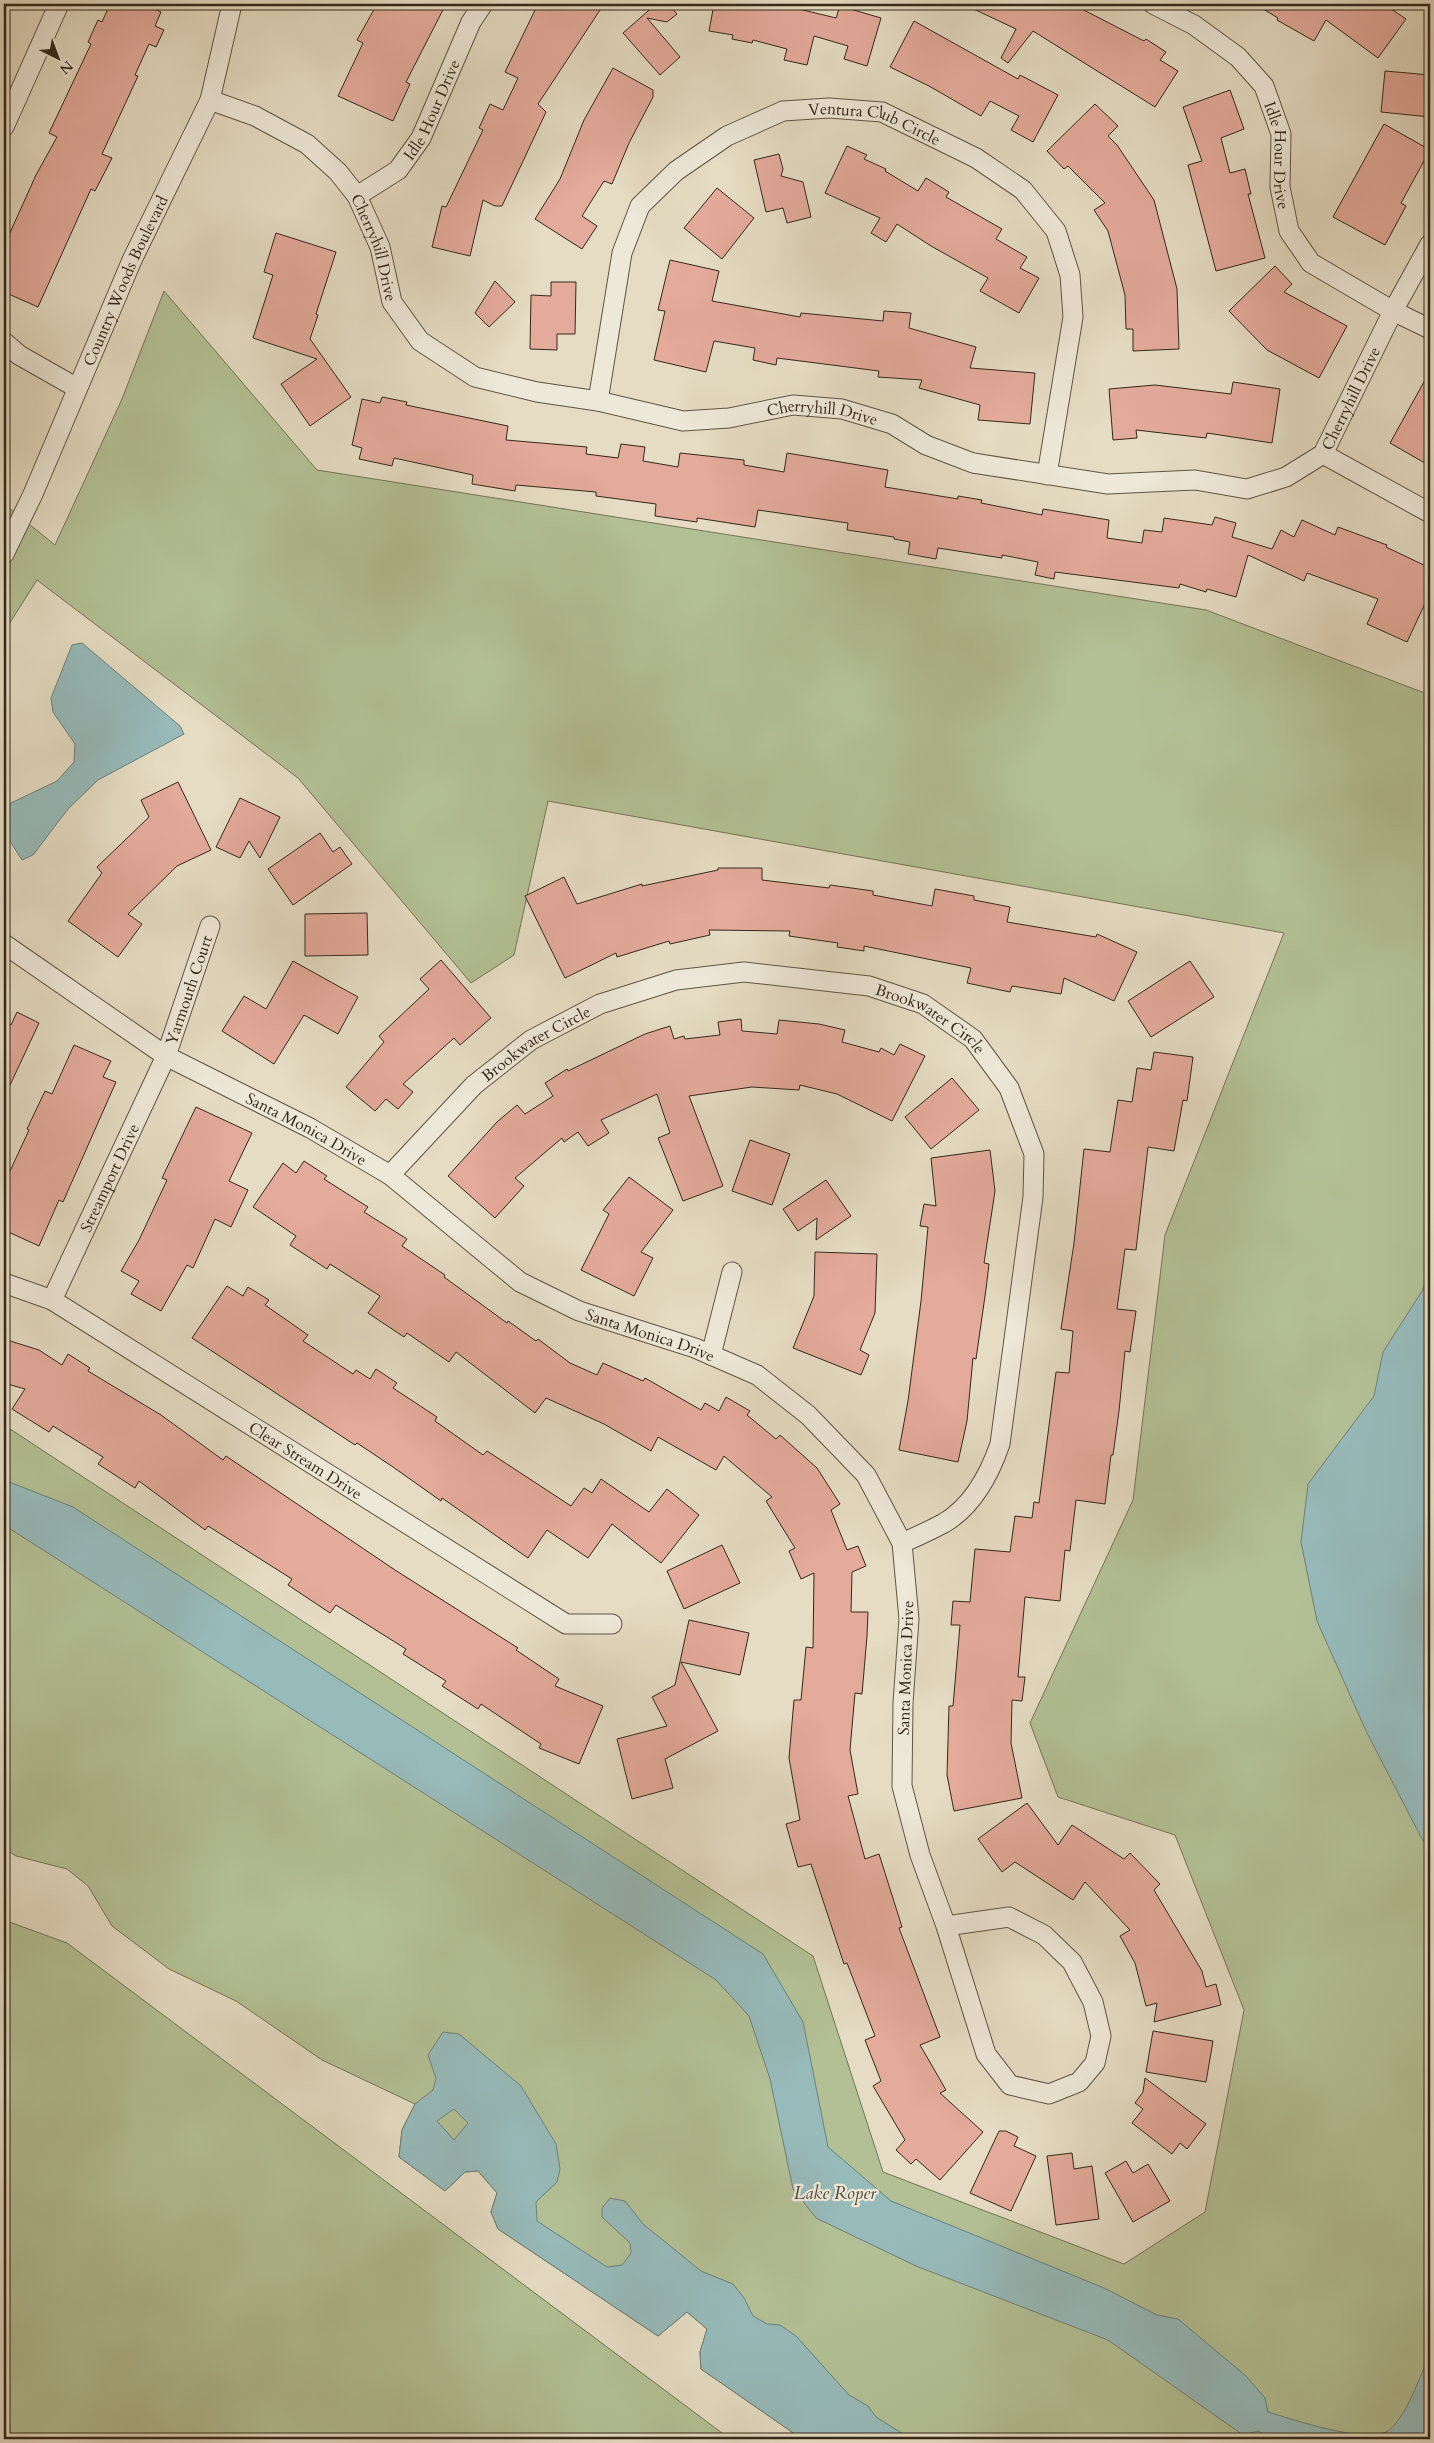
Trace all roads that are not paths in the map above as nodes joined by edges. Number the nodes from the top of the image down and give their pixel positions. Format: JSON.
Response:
{"nodes":[{"id":1,"x":59,"y":4,"type":"edge"},
{"id":2,"x":232,"y":4,"type":"edge"},
{"id":3,"x":483,"y":4,"type":"edge"},
{"id":4,"x":1152,"y":4,"type":"edge"},
{"id":5,"x":210,"y":100,"type":"junction"},
{"id":6,"x":4,"y":127,"type":"edge"},
{"id":7,"x":357,"y":196,"type":"junction"},
{"id":8,"x":1430,"y":244,"type":"edge"},
{"id":9,"x":1393,"y":311,"type":"junction"},
{"id":10,"x":1430,"y":329,"type":"edge"},
{"id":11,"x":4,"y":342,"type":"edge"},
{"id":12,"x":77,"y":388,"type":"junction"},
{"id":13,"x":598,"y":401,"type":"junction"},
{"id":14,"x":1323,"y":454,"type":"junction"},
{"id":15,"x":1047,"y":475,"type":"junction"},
{"id":16,"x":1430,"y":513,"type":"edge"},
{"id":17,"x":4,"y":554,"type":"edge"},
{"id":18,"x":210,"y":926,"type":"dead end"},
{"id":19,"x":4,"y":930,"type":"edge"},
{"id":20,"x":4,"y":944,"type":"edge"},
{"id":21,"x":29,"y":962,"type":"junction"},
{"id":22,"x":166,"y":1056,"type":"junction"},
{"id":23,"x":390,"y":1175,"type":"junction"},
{"id":24,"x":732,"y":1272,"type":"dead end"},
{"id":25,"x":4,"y":1283,"type":"edge"},
{"id":26,"x":52,"y":1300,"type":"junction"},
{"id":27,"x":711,"y":1355,"type":"junction"},
{"id":28,"x":902,"y":1543,"type":"junction"},
{"id":29,"x":612,"y":1624,"type":"dead end"},
{"id":30,"x":946,"y":1926,"type":"junction"}],
"edges":[{"from":1,"to":6,"type":"street"},
{"from":2,"to":5,"type":"street","name":"Country Woods Boulevard"},
{"from":3,"to":7,"type":"street","name":"Idle Hour Drive"},
{"from":4,"to":9,"type":"street","name":"Idle Hour Drive"},
{"from":5,"to":7,"type":"street","name":"Cherryhill Drive"},
{"from":5,"to":12,"type":"street","name":"Country Woods Boulevard"},
{"from":7,"to":13,"type":"street","name":"Cherryhill Drive"},
{"from":8,"to":9,"type":"street","name":"Cherryhill Drive"},
{"from":9,"to":10,"type":"street","name":"Idle Hour Drive"},
{"from":9,"to":14,"type":"street","name":"Cherryhill Drive"},
{"from":11,"to":12,"type":"street"},
{"from":12,"to":17,"type":"street","name":"Country Woods Boulevard"},
{"from":13,"to":15,"type":"street","name":"Cherryhill Drive"},
{"from":13,"to":15,"type":"street","name":"Ventura Club Circle"},
{"from":14,"to":15,"type":"street","name":"Cherryhill Drive"},
{"from":14,"to":16,"type":"street"},
{"from":18,"to":22,"type":"street","name":"Yarmouth Court"},
{"from":19,"to":21,"type":"street","name":"Santa Monica Drive"},
{"from":20,"to":21,"type":"street","name":"Santa Monica Drive"},
{"from":21,"to":22,"type":"street","name":"Santa Monica Drive"},
{"from":22,"to":23,"type":"street","name":"Santa Monica Drive"},
{"from":22,"to":26,"type":"street","name":"Streamport Drive"},
{"from":23,"to":27,"type":"street","name":"Santa Monica Drive"},
{"from":23,"to":28,"type":"street","name":"Brookwater Circle"},
{"from":24,"to":27,"type":"street"},
{"from":25,"to":26,"type":"street","name":"Clear Stream Drive"},
{"from":26,"to":29,"type":"street","name":"Clear Stream Drive"},
{"from":27,"to":28,"type":"street","name":"Santa Monica Drive"},
{"from":28,"to":30,"type":"street","name":"Santa Monica Drive"},
{"from":30,"to":30,"type":"street","name":"Santa Monica Drive"}]}
